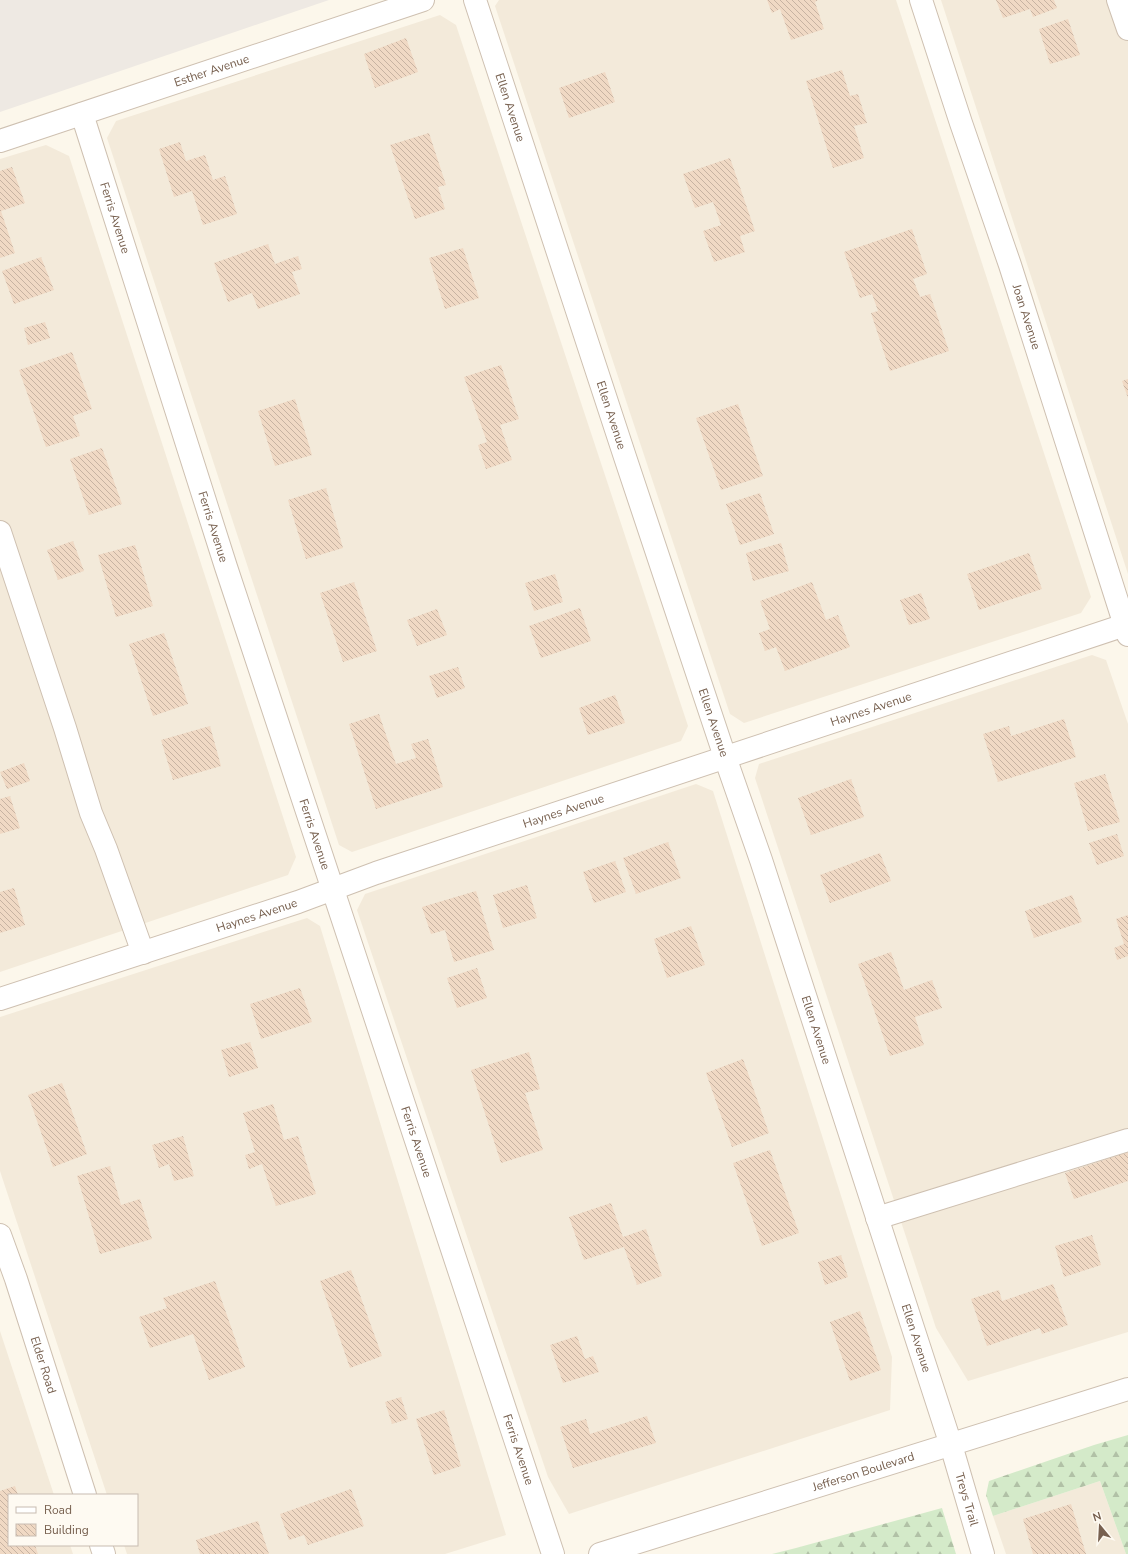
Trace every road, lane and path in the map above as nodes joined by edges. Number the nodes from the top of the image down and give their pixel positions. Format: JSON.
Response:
{"nodes":[{"id":1,"x":423,"y":0,"type":"edge"},
{"id":2,"x":475,"y":0,"type":"edge"},
{"id":3,"x":921,"y":0,"type":"edge"},
{"id":4,"x":1118,"y":0,"type":"edge"},
{"id":5,"x":1128,"y":29,"type":"edge"},
{"id":6,"x":82,"y":114,"type":"junction"},
{"id":7,"x":0,"y":141,"type":"edge"},
{"id":8,"x":0,"y":532,"type":"edge"},
{"id":9,"x":1127,"y":628,"type":"edge"},
{"id":10,"x":725,"y":757,"type":"junction"},
{"id":11,"x":334,"y":889,"type":"junction"},
{"id":12,"x":143,"y":953,"type":"junction"},
{"id":13,"x":0,"y":999,"type":"edge"},
{"id":14,"x":1128,"y":1140,"type":"edge"},
{"id":15,"x":877,"y":1218,"type":"junction"},
{"id":16,"x":0,"y":1235,"type":"edge"},
{"id":17,"x":1128,"y":1389,"type":"edge"},
{"id":18,"x":951,"y":1445,"type":"junction"},
{"id":19,"x":85,"y":1494,"type":"edge"},
{"id":20,"x":554,"y":1554,"type":"edge"},
{"id":21,"x":600,"y":1554,"type":"edge"},
{"id":22,"x":983,"y":1554,"type":"edge"}],
"edges":[{"from":1,"to":6,"type":"street","name":"Esther Avenue"},
{"from":2,"to":10,"type":"street","name":"Ellen Avenue"},
{"from":3,"to":9,"type":"street","name":"Joan Avenue"},
{"from":4,"to":5,"type":"street"},
{"from":6,"to":7,"type":"street","name":"Esther Avenue"},
{"from":6,"to":11,"type":"street","name":"Ferris Avenue"},
{"from":8,"to":12,"type":"street"},
{"from":9,"to":10,"type":"street","name":"Haynes Avenue"},
{"from":10,"to":11,"type":"street","name":"Haynes Avenue"},
{"from":10,"to":15,"type":"street","name":"Ellen Avenue"},
{"from":11,"to":12,"type":"street","name":"Haynes Avenue"},
{"from":11,"to":20,"type":"street","name":"Ferris Avenue"},
{"from":12,"to":13,"type":"street","name":"Haynes Avenue"},
{"from":14,"to":15,"type":"street"},
{"from":15,"to":18,"type":"street","name":"Ellen Avenue"},
{"from":16,"to":19,"type":"street","name":"Elder Road"},
{"from":17,"to":18,"type":"street","name":"Jefferson Boulevard"},
{"from":18,"to":21,"type":"street","name":"Jefferson Boulevard"},
{"from":18,"to":22,"type":"street","name":"Treys Trail"}]}
